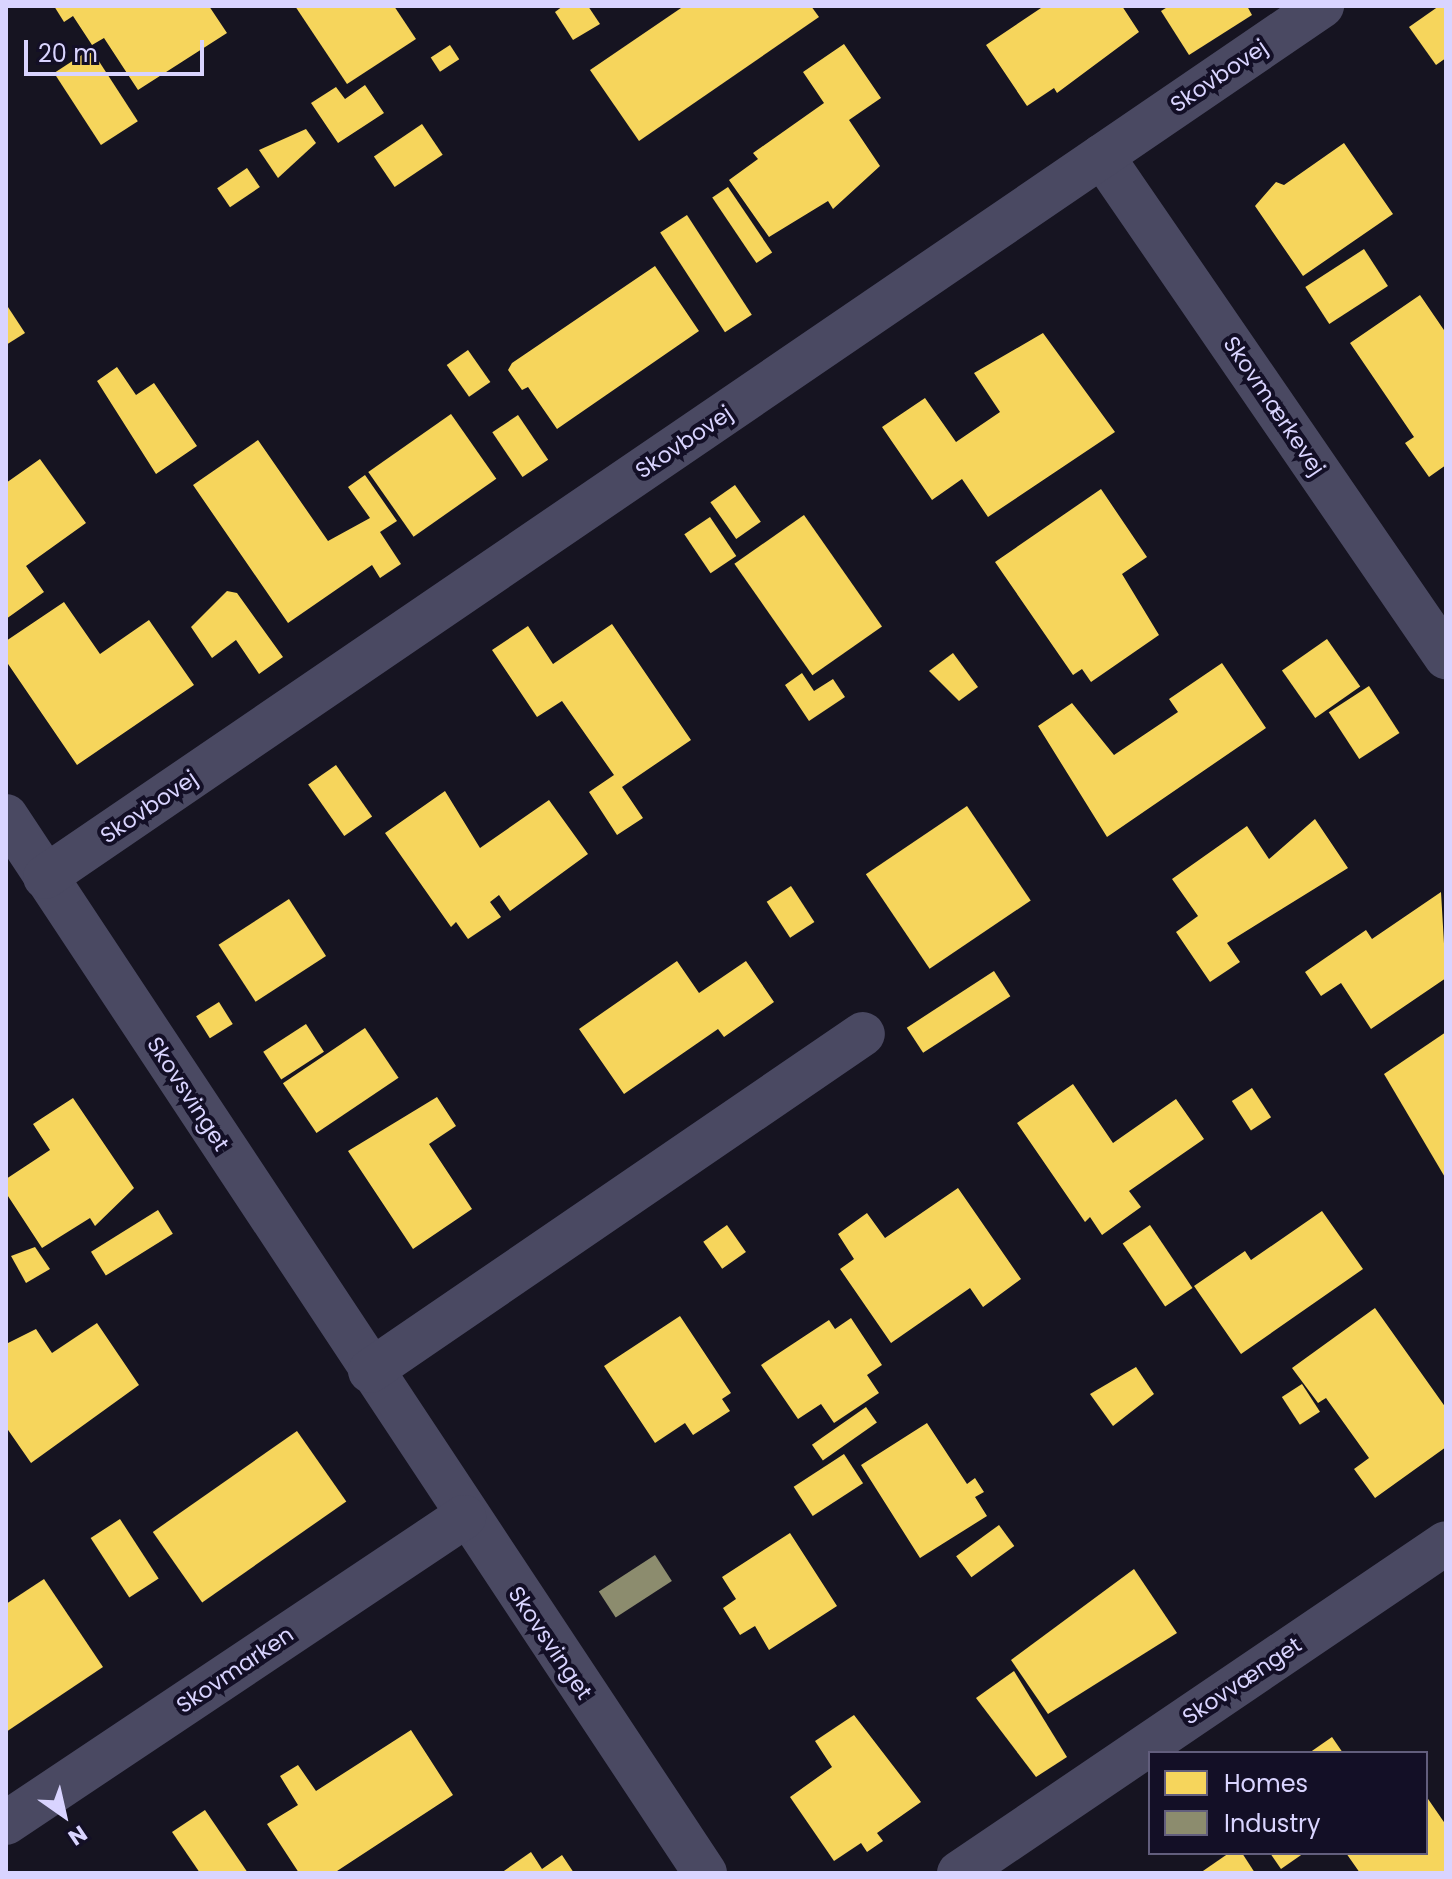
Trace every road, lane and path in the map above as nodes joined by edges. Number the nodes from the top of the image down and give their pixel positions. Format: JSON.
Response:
{"nodes":[{"id":1,"x":1322,"y":6,"type":"edge"},
{"id":2,"x":1102,"y":156,"type":"junction"},
{"id":3,"x":1446,"y":657,"type":"edge"},
{"id":4,"x":6,"y":816,"type":"edge"},
{"id":5,"x":45,"y":877,"type":"junction"},
{"id":6,"x":863,"y":1034,"type":"dead end"},
{"id":7,"x":370,"y":1371,"type":"junction"},
{"id":8,"x":464,"y":1517,"type":"junction"},
{"id":9,"x":1446,"y":1543,"type":"edge"},
{"id":10,"x":6,"y":1823,"type":"edge"},
{"id":11,"x":705,"y":1873,"type":"edge"},
{"id":12,"x":959,"y":1873,"type":"edge"}],
"edges":[{"from":1,"to":2,"type":"street","name":"Skovbovej"},
{"from":2,"to":3,"type":"street","name":"Skovmærkevej"},
{"from":2,"to":5,"type":"street","name":"Skovbovej"},
{"from":4,"to":5,"type":"street","name":"Skovsvinget"},
{"from":5,"to":7,"type":"street","name":"Skovsvinget"},
{"from":6,"to":7,"type":"street"},
{"from":7,"to":8,"type":"street","name":"Skovsvinget"},
{"from":8,"to":10,"type":"street","name":"Skovmarken"},
{"from":8,"to":11,"type":"street","name":"Skovsvinget"},
{"from":9,"to":12,"type":"street","name":"Skovvænget"}]}
